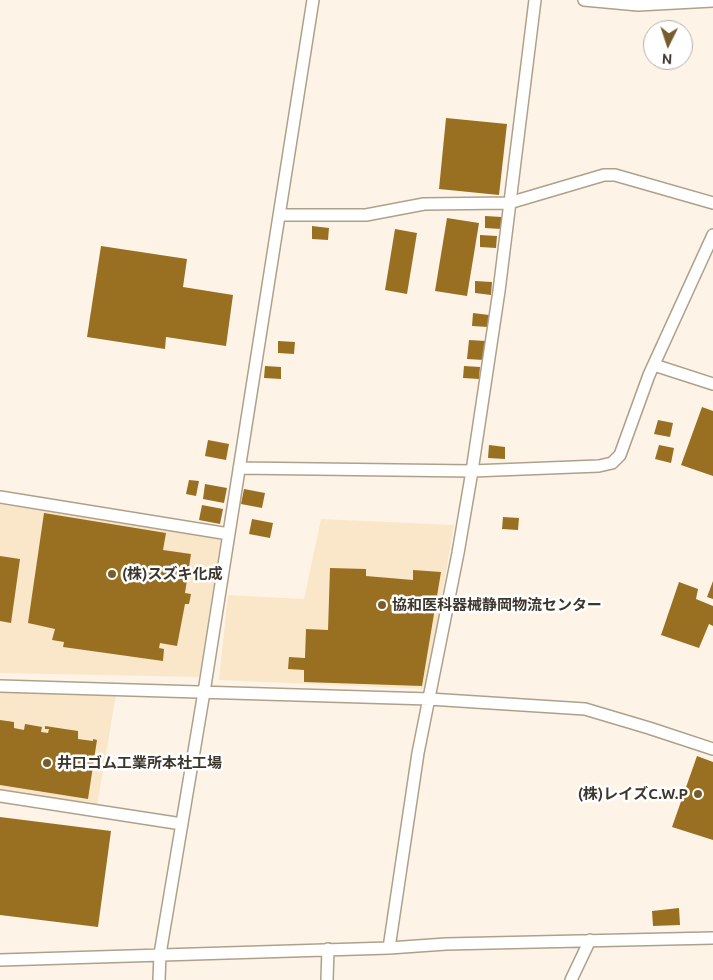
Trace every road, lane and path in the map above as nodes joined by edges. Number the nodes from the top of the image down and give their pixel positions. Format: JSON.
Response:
{"nodes":[{"id":1,"x":313,"y":0,"type":"edge"},
{"id":2,"x":535,"y":0,"type":"edge"},
{"id":3,"x":584,"y":0,"type":"edge"},
{"id":4,"x":713,"y":1,"type":"edge"},
{"id":5,"x":510,"y":203,"type":"junction"},
{"id":6,"x":713,"y":203,"type":"edge"},
{"id":7,"x":279,"y":215,"type":"junction"},
{"id":8,"x":713,"y":235,"type":"edge"},
{"id":9,"x":654,"y":365,"type":"junction"},
{"id":10,"x":713,"y":384,"type":"edge"},
{"id":11,"x":239,"y":468,"type":"junction"},
{"id":12,"x":472,"y":471,"type":"junction"},
{"id":13,"x":0,"y":497,"type":"edge"},
{"id":14,"x":229,"y":534,"type":"junction"},
{"id":15,"x":0,"y":686,"type":"edge"},
{"id":16,"x":204,"y":692,"type":"junction"},
{"id":17,"x":429,"y":699,"type":"junction"},
{"id":18,"x":713,"y":749,"type":"edge"},
{"id":19,"x":0,"y":796,"type":"edge"},
{"id":20,"x":182,"y":824,"type":"junction"},
{"id":21,"x":713,"y":938,"type":"edge"},
{"id":22,"x":590,"y":940,"type":"junction"},
{"id":23,"x":389,"y":948,"type":"junction"},
{"id":24,"x":328,"y":949,"type":"junction"},
{"id":25,"x":160,"y":954,"type":"junction"},
{"id":26,"x":0,"y":960,"type":"edge"},
{"id":27,"x":159,"y":980,"type":"edge"},
{"id":28,"x":327,"y":980,"type":"edge"},
{"id":29,"x":571,"y":980,"type":"edge"}],
"edges":[{"from":1,"to":7,"type":"street"},
{"from":2,"to":5,"type":"street"},
{"from":3,"to":4,"type":"street"},
{"from":5,"to":6,"type":"street"},
{"from":5,"to":7,"type":"street"},
{"from":5,"to":12,"type":"street"},
{"from":7,"to":11,"type":"street"},
{"from":8,"to":9,"type":"street"},
{"from":9,"to":10,"type":"street"},
{"from":9,"to":12,"type":"street"},
{"from":11,"to":12,"type":"street"},
{"from":11,"to":14,"type":"street"},
{"from":12,"to":17,"type":"street"},
{"from":13,"to":14,"type":"street"},
{"from":14,"to":16,"type":"street"},
{"from":15,"to":16,"type":"street"},
{"from":16,"to":17,"type":"street"},
{"from":16,"to":20,"type":"street"},
{"from":17,"to":18,"type":"street"},
{"from":17,"to":23,"type":"street"},
{"from":19,"to":20,"type":"street"},
{"from":20,"to":25,"type":"street"},
{"from":21,"to":22,"type":"street"},
{"from":22,"to":23,"type":"street"},
{"from":22,"to":29,"type":"street"},
{"from":23,"to":24,"type":"street"},
{"from":24,"to":25,"type":"street"},
{"from":24,"to":28,"type":"street"},
{"from":25,"to":26,"type":"street"},
{"from":25,"to":27,"type":"street"}]}
